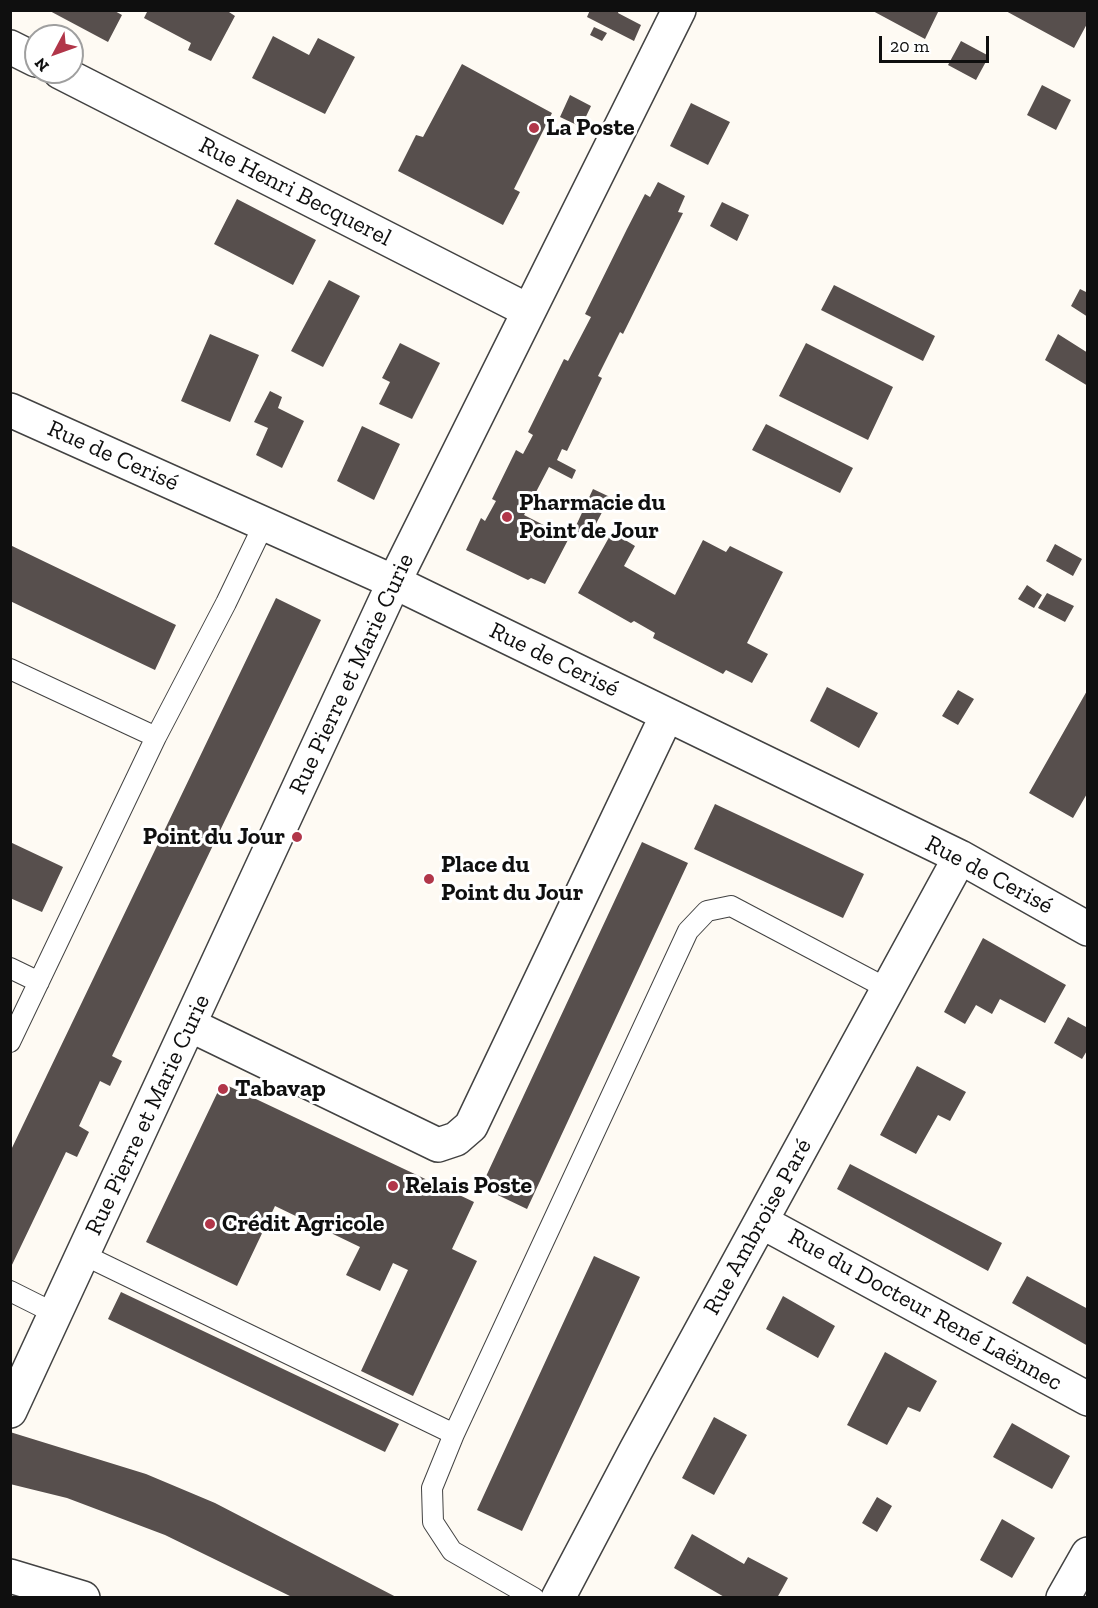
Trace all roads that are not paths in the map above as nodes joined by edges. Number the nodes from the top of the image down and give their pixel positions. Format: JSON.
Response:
{"nodes":[{"id":1,"x":679,"y":10,"type":"edge"},
{"id":2,"x":10,"y":47,"type":"edge"},
{"id":3,"x":24,"y":54,"type":"edge"},
{"id":4,"x":84,"y":84,"type":"edge"},
{"id":5,"x":529,"y":311,"type":"junction"},
{"id":6,"x":10,"y":410,"type":"edge"},
{"id":7,"x":264,"y":524,"type":"junction"},
{"id":8,"x":394,"y":582,"type":"junction"},
{"id":9,"x":10,"y":669,"type":"edge"},
{"id":10,"x":668,"y":715,"type":"junction"},
{"id":11,"x":156,"y":737,"type":"junction"},
{"id":12,"x":960,"y":857,"type":"junction"},
{"id":13,"x":1086,"y":925,"type":"edge"},
{"id":14,"x":10,"y":968,"type":"edge"},
{"id":15,"x":39,"y":982,"type":"junction"},
{"id":16,"x":888,"y":989,"type":"junction"},
{"id":17,"x":190,"y":1025,"type":"junction"},
{"id":18,"x":10,"y":1042,"type":"edge"},
{"id":19,"x":762,"y":1222,"type":"junction"},
{"id":20,"x":84,"y":1255,"type":"junction"},
{"id":21,"x":10,"y":1291,"type":"edge"},
{"id":22,"x":56,"y":1314,"type":"junction"},
{"id":23,"x":1088,"y":1399,"type":"edge"},
{"id":24,"x":10,"y":1411,"type":"edge"},
{"id":25,"x":454,"y":1434,"type":"junction"},
{"id":26,"x":1088,"y":1554,"type":"edge"},
{"id":27,"x":10,"y":1576,"type":"edge"},
{"id":28,"x":68,"y":1595,"type":"edge"},
{"id":29,"x":534,"y":1598,"type":"edge"},
{"id":30,"x":558,"y":1598,"type":"edge"},
{"id":31,"x":1063,"y":1598,"type":"edge"}],
"edges":[{"from":1,"to":5,"type":"street","name":"Rue Pierre et Marie Curie"},
{"from":2,"to":3,"type":"street"},
{"from":4,"to":5,"type":"street","name":"Rue Henri Becquerel"},
{"from":5,"to":8,"type":"street","name":"Rue Pierre et Marie Curie"},
{"from":6,"to":7,"type":"street","name":"Rue de Cerisé"},
{"from":7,"to":8,"type":"street","name":"Rue de Cerisé"},
{"from":7,"to":11,"type":"lane"},
{"from":8,"to":10,"type":"street","name":"Rue de Cerisé"},
{"from":8,"to":17,"type":"street","name":"Rue Pierre et Marie Curie"},
{"from":9,"to":11,"type":"lane"},
{"from":10,"to":12,"type":"street","name":"Rue de Cerisé"},
{"from":10,"to":17,"type":"street"},
{"from":11,"to":15,"type":"lane"},
{"from":12,"to":13,"type":"street","name":"Rue de Cerisé"},
{"from":12,"to":16,"type":"street","name":"Rue Ambroise Paré"},
{"from":14,"to":15,"type":"lane"},
{"from":15,"to":18,"type":"lane"},
{"from":16,"to":19,"type":"street","name":"Rue Ambroise Paré"},
{"from":16,"to":25,"type":"lane"},
{"from":17,"to":20,"type":"street","name":"Rue Pierre et Marie Curie"},
{"from":19,"to":23,"type":"street","name":"Rue du Docteur René Laënnec"},
{"from":19,"to":30,"type":"street","name":"Rue Ambroise Paré"},
{"from":20,"to":22,"type":"street","name":"Rue Pierre et Marie Curie"},
{"from":20,"to":25,"type":"lane"},
{"from":21,"to":22,"type":"lane"},
{"from":22,"to":24,"type":"street","name":"Rue Pierre et Marie Curie"},
{"from":25,"to":29,"type":"lane"},
{"from":26,"to":31,"type":"street"},
{"from":27,"to":28,"type":"street"}]}
